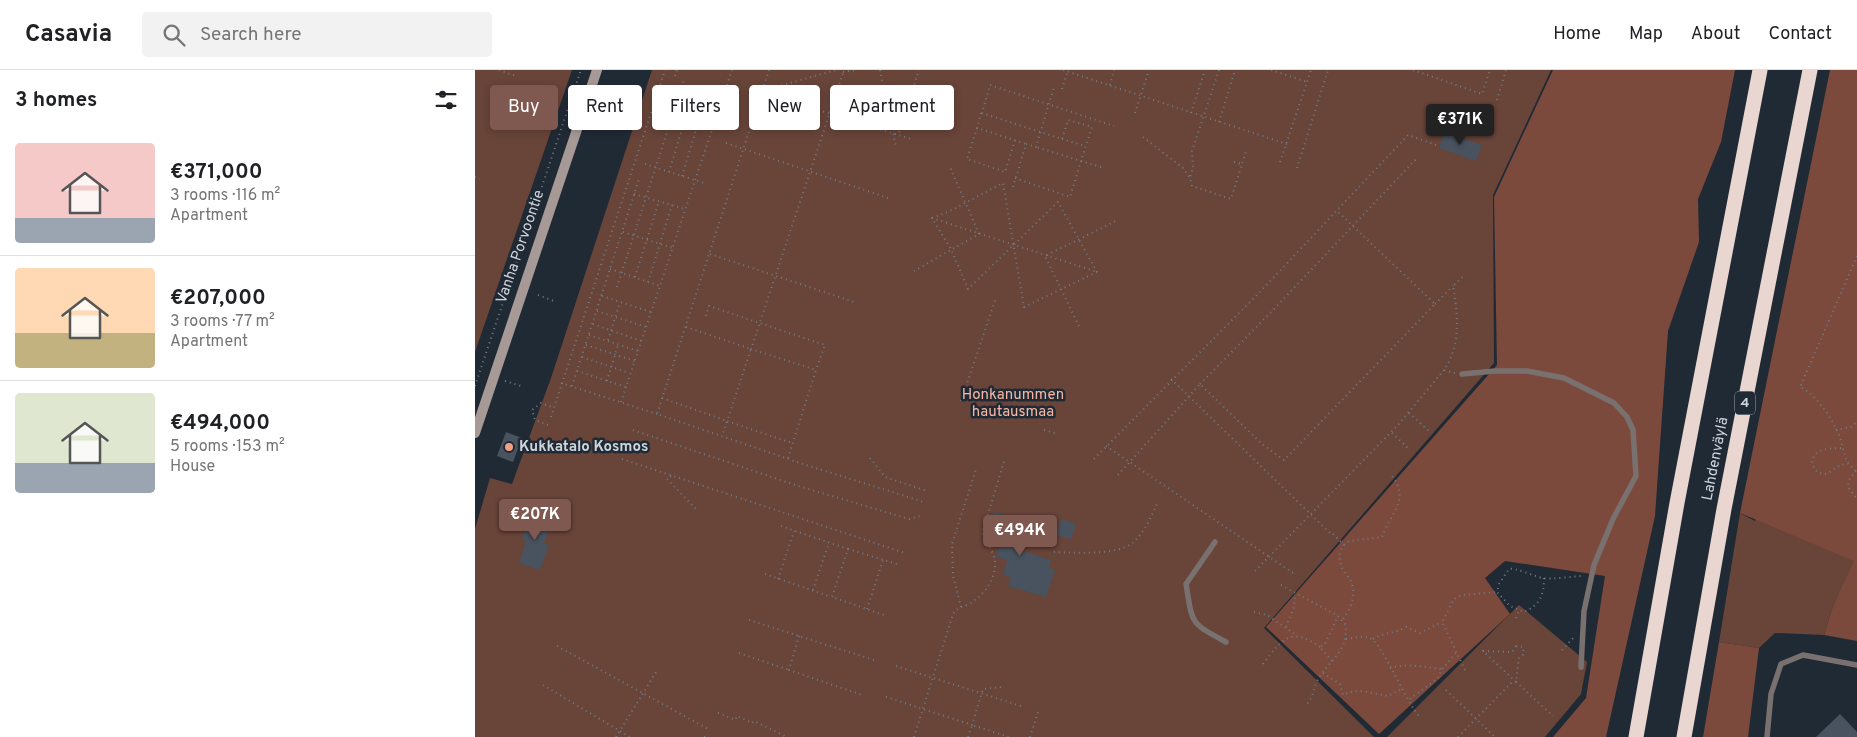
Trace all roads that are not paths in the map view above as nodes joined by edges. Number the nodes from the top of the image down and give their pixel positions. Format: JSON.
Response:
{"nodes":[{"id":1,"x":597,"y":70,"type":"edge"},
{"id":2,"x":1760,"y":70,"type":"edge"},
{"id":3,"x":1811,"y":70,"type":"edge"},
{"id":4,"x":1462,"y":374,"type":"road end"},
{"id":5,"x":475,"y":433,"type":"edge"},
{"id":6,"x":1215,"y":542,"type":"dead end"},
{"id":7,"x":1226,"y":642,"type":"dead end"},
{"id":8,"x":1857,"y":665,"type":"edge"},
{"id":9,"x":1581,"y":667,"type":"dead end"},
{"id":10,"x":1635,"y":737,"type":"edge"},
{"id":11,"x":1684,"y":737,"type":"edge"},
{"id":12,"x":1767,"y":737,"type":"edge"}],
"edges":[{"from":1,"to":5,"type":"main road","name":"Vanha Porvoontie"},
{"from":2,"to":10,"type":"highway","name":"Lahdenväylä"},
{"from":3,"to":11,"type":"highway","name":"Lahdenväylä","number":"4"},
{"from":4,"to":9,"type":"lane"},
{"from":6,"to":7,"type":"lane"},
{"from":8,"to":12,"type":"lane"}]}
